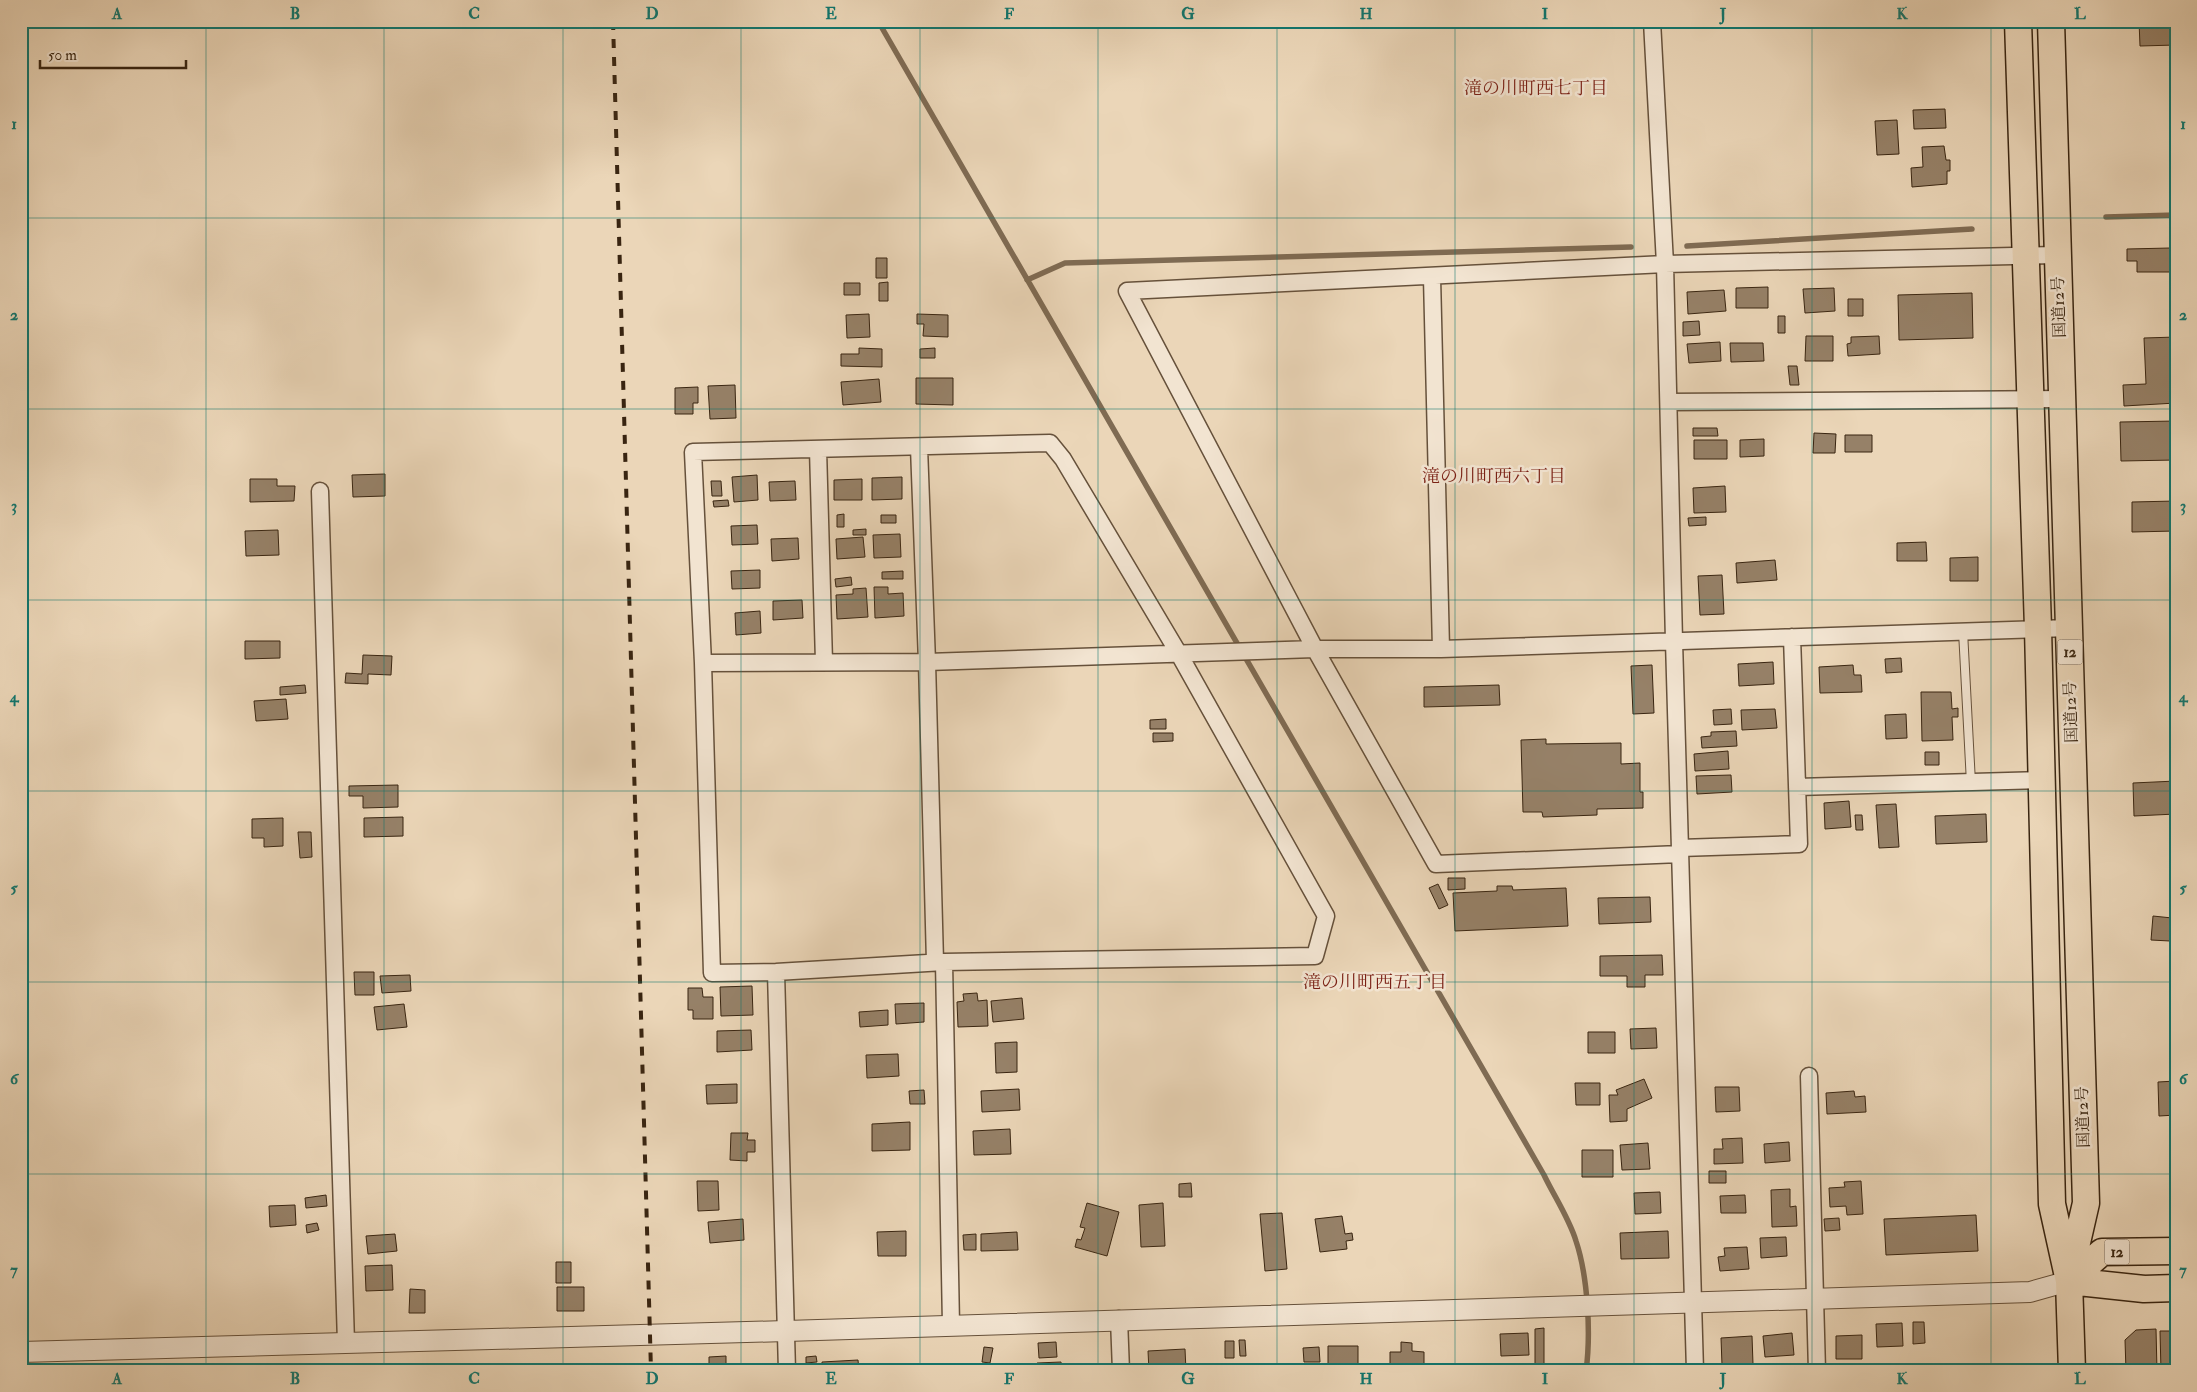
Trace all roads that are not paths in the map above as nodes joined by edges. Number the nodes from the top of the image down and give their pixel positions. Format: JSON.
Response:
{"nodes":[{"id":1,"x":1652,"y":21,"type":"edge"},
{"id":2,"x":2018,"y":21,"type":"edge"},
{"id":3,"x":2051,"y":21,"type":"edge"},
{"id":4,"x":2058,"y":255,"type":"junction"},
{"id":5,"x":2024,"y":256,"type":"junction"},
{"id":6,"x":1665,"y":264,"type":"junction"},
{"id":7,"x":1432,"y":277,"type":"junction"},
{"id":8,"x":2029,"y":399,"type":"junction"},
{"id":9,"x":2062,"y":399,"type":"junction"},
{"id":10,"x":1669,"y":402,"type":"junction"},
{"id":11,"x":918,"y":447,"type":"junction"},
{"id":12,"x":818,"y":449,"type":"junction"},
{"id":13,"x":320,"y":491,"type":"dead end"},
{"id":14,"x":2038,"y":628,"type":"junction"},
{"id":15,"x":2069,"y":628,"type":"junction"},
{"id":16,"x":1963,"y":631,"type":"junction"},
{"id":17,"x":1792,"y":636,"type":"junction"},
{"id":18,"x":1674,"y":641,"type":"junction"},
{"id":19,"x":1315,"y":650,"type":"junction"},
{"id":20,"x":1441,"y":650,"type":"junction"},
{"id":21,"x":1179,"y":654,"type":"junction"},
{"id":22,"x":824,"y":662,"type":"junction"},
{"id":23,"x":927,"y":662,"type":"junction"},
{"id":24,"x":703,"y":663,"type":"junction"},
{"id":25,"x":2042,"y":780,"type":"junction"},
{"id":26,"x":1971,"y":783,"type":"junction"},
{"id":27,"x":1797,"y":787,"type":"junction"},
{"id":28,"x":1680,"y":851,"type":"junction"},
{"id":29,"x":940,"y":962,"type":"junction"},
{"id":30,"x":776,"y":972,"type":"junction"},
{"id":31,"x":1809,"y":1076,"type":"dead end"},
{"id":32,"x":2176,"y":1251,"type":"edge"},
{"id":33,"x":2069,"y":1281,"type":"junction"},
{"id":34,"x":2176,"y":1288,"type":"edge"},
{"id":35,"x":1815,"y":1298,"type":"junction"},
{"id":36,"x":1693,"y":1302,"type":"junction"},
{"id":37,"x":1119,"y":1319,"type":"junction"},
{"id":38,"x":951,"y":1325,"type":"junction"},
{"id":39,"x":786,"y":1331,"type":"junction"},
{"id":40,"x":346,"y":1342,"type":"junction"},
{"id":41,"x":21,"y":1352,"type":"edge"},
{"id":42,"x":787,"y":1371,"type":"edge"},
{"id":43,"x":1121,"y":1371,"type":"edge"},
{"id":44,"x":1695,"y":1371,"type":"edge"},
{"id":45,"x":1817,"y":1371,"type":"edge"},
{"id":46,"x":2072,"y":1371,"type":"edge"}],
"edges":[{"from":1,"to":6,"type":"street"},
{"from":2,"to":5,"type":"highway","name":"国道12号","number":"12"},
{"from":3,"to":4,"type":"highway","name":"国道12号","number":"12"},
{"from":4,"to":5,"type":"street"},
{"from":4,"to":9,"type":"highway","name":"国道12号","number":"12"},
{"from":5,"to":6,"type":"street"},
{"from":5,"to":8,"type":"highway","name":"国道12号","number":"12"},
{"from":6,"to":7,"type":"street"},
{"from":6,"to":10,"type":"street"},
{"from":7,"to":19,"type":"street"},
{"from":7,"to":20,"type":"street"},
{"from":8,"to":9,"type":"street"},
{"from":8,"to":10,"type":"street"},
{"from":8,"to":14,"type":"highway","name":"国道12号","number":"12"},
{"from":9,"to":15,"type":"highway","name":"国道12号","number":"12"},
{"from":10,"to":18,"type":"street"},
{"from":11,"to":12,"type":"street"},
{"from":11,"to":21,"type":"street"},
{"from":11,"to":23,"type":"street"},
{"from":12,"to":22,"type":"street"},
{"from":12,"to":24,"type":"street"},
{"from":13,"to":40,"type":"street"},
{"from":14,"to":15,"type":"street"},
{"from":14,"to":16,"type":"street"},
{"from":14,"to":25,"type":"highway","name":"国道12号","number":"12"},
{"from":15,"to":33,"type":"highway","name":"国道12号","number":"12"},
{"from":16,"to":17,"type":"street"},
{"from":16,"to":26,"type":"lane"},
{"from":17,"to":18,"type":"street"},
{"from":17,"to":27,"type":"street"},
{"from":18,"to":20,"type":"street"},
{"from":18,"to":28,"type":"street"},
{"from":19,"to":20,"type":"street"},
{"from":19,"to":21,"type":"street"},
{"from":19,"to":28,"type":"street"},
{"from":21,"to":23,"type":"street"},
{"from":21,"to":29,"type":"street"},
{"from":22,"to":23,"type":"street"},
{"from":22,"to":24,"type":"street"},
{"from":23,"to":29,"type":"street"},
{"from":24,"to":30,"type":"street"},
{"from":25,"to":26,"type":"street"},
{"from":25,"to":33,"type":"highway","name":"国道12号","number":"12"},
{"from":26,"to":27,"type":"street"},
{"from":27,"to":28,"type":"street"},
{"from":28,"to":36,"type":"street"},
{"from":29,"to":30,"type":"street"},
{"from":29,"to":38,"type":"street"},
{"from":30,"to":39,"type":"street"},
{"from":31,"to":35,"type":"street"},
{"from":32,"to":33,"type":"highway","number":"12"},
{"from":33,"to":34,"type":"highway","number":"12"},
{"from":33,"to":35,"type":"street"},
{"from":33,"to":46,"type":"highway","name":"国道12号","number":"12"},
{"from":35,"to":36,"type":"street"},
{"from":35,"to":45,"type":"street"},
{"from":36,"to":37,"type":"street"},
{"from":36,"to":44,"type":"street"},
{"from":37,"to":38,"type":"street"},
{"from":37,"to":43,"type":"street"},
{"from":38,"to":39,"type":"street"},
{"from":39,"to":40,"type":"street"},
{"from":39,"to":42,"type":"street"},
{"from":40,"to":41,"type":"street"}]}
